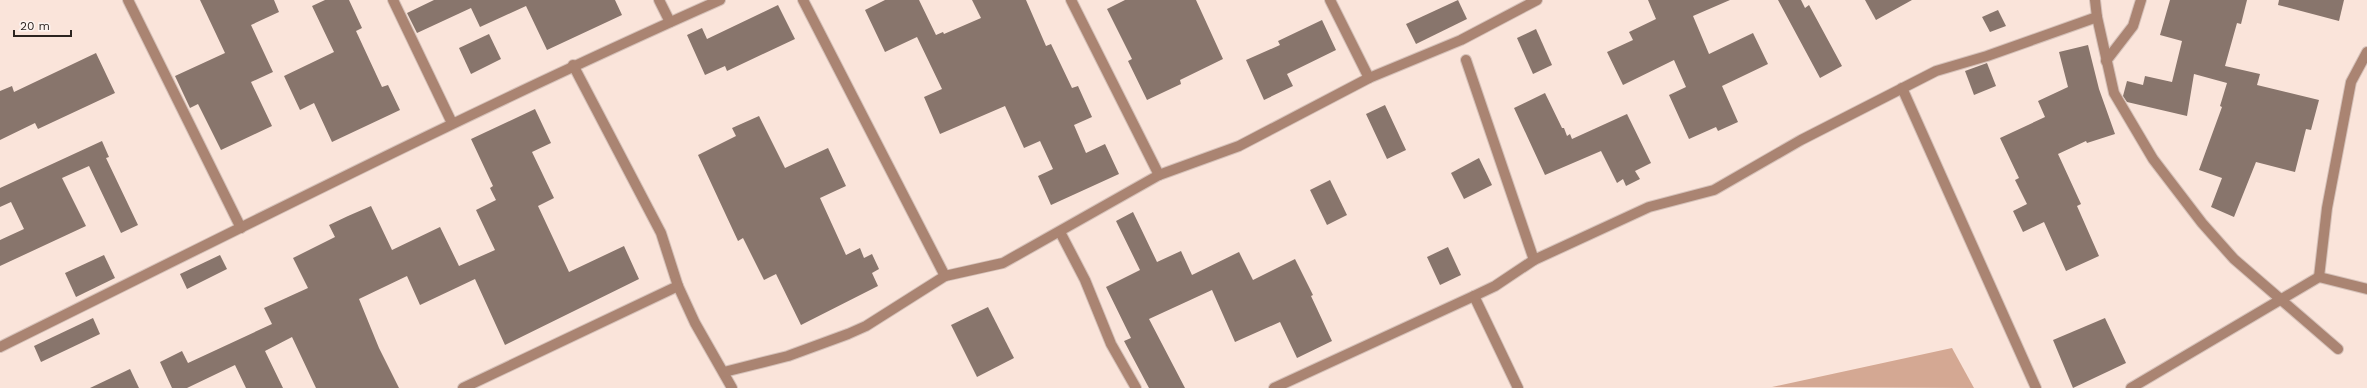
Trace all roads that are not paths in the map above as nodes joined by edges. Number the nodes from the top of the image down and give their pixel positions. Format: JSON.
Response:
{"nodes":[{"id":1,"x":128,"y":0,"type":"edge"},
{"id":2,"x":393,"y":0,"type":"edge"},
{"id":3,"x":659,"y":0,"type":"edge"},
{"id":4,"x":720,"y":0,"type":"edge"},
{"id":5,"x":803,"y":0,"type":"edge"},
{"id":6,"x":1071,"y":0,"type":"edge"},
{"id":7,"x":1330,"y":0,"type":"edge"},
{"id":8,"x":1537,"y":0,"type":"edge"},
{"id":9,"x":2095,"y":0,"type":"edge"},
{"id":10,"x":2141,"y":0,"type":"edge"},
{"id":11,"x":2097,"y":17,"type":"junction"},
{"id":12,"x":670,"y":22,"type":"junction"},
{"id":13,"x":2367,"y":52,"type":"edge"},
{"id":14,"x":1466,"y":60,"type":"dead end"},
{"id":15,"x":2106,"y":61,"type":"junction"},
{"id":16,"x":573,"y":65,"type":"junction"},
{"id":17,"x":1369,"y":78,"type":"junction"},
{"id":18,"x":1902,"y":88,"type":"junction"},
{"id":19,"x":452,"y":123,"type":"junction"},
{"id":20,"x":1159,"y":175,"type":"junction"},
{"id":21,"x":241,"y":228,"type":"junction"},
{"id":22,"x":1060,"y":232,"type":"junction"},
{"id":23,"x":1534,"y":260,"type":"junction"},
{"id":24,"x":945,"y":276,"type":"junction"},
{"id":25,"x":2319,"y":277,"type":"junction"},
{"id":26,"x":678,"y":286,"type":"junction"},
{"id":27,"x":2367,"y":289,"type":"edge"},
{"id":28,"x":1474,"y":296,"type":"junction"},
{"id":29,"x":2281,"y":299,"type":"junction"},
{"id":30,"x":0,"y":347,"type":"edge"},
{"id":31,"x":2338,"y":349,"type":"dead end"},
{"id":32,"x":724,"y":372,"type":"junction"},
{"id":33,"x":464,"y":388,"type":"edge"},
{"id":34,"x":732,"y":388,"type":"edge"},
{"id":35,"x":1136,"y":388,"type":"edge"},
{"id":36,"x":1274,"y":388,"type":"edge"},
{"id":37,"x":1518,"y":388,"type":"edge"},
{"id":38,"x":2036,"y":388,"type":"edge"},
{"id":39,"x":2131,"y":388,"type":"edge"}],
"edges":[{"from":1,"to":21,"type":"street"},
{"from":2,"to":19,"type":"street"},
{"from":3,"to":12,"type":"street"},
{"from":4,"to":12,"type":"street"},
{"from":5,"to":24,"type":"street"},
{"from":6,"to":20,"type":"street"},
{"from":7,"to":17,"type":"street"},
{"from":8,"to":17,"type":"street"},
{"from":9,"to":11,"type":"street"},
{"from":10,"to":15,"type":"street"},
{"from":11,"to":15,"type":"street"},
{"from":11,"to":18,"type":"street"},
{"from":12,"to":16,"type":"street"},
{"from":13,"to":25,"type":"street"},
{"from":14,"to":23,"type":"street"},
{"from":15,"to":29,"type":"street"},
{"from":16,"to":19,"type":"street"},
{"from":16,"to":26,"type":"street"},
{"from":17,"to":20,"type":"street"},
{"from":18,"to":23,"type":"street"},
{"from":18,"to":38,"type":"street"},
{"from":19,"to":21,"type":"street"},
{"from":20,"to":22,"type":"street"},
{"from":21,"to":30,"type":"street"},
{"from":22,"to":24,"type":"street"},
{"from":22,"to":35,"type":"street"},
{"from":23,"to":28,"type":"street"},
{"from":24,"to":32,"type":"street"},
{"from":25,"to":27,"type":"street"},
{"from":25,"to":29,"type":"street"},
{"from":26,"to":32,"type":"street"},
{"from":26,"to":33,"type":"street"},
{"from":28,"to":36,"type":"street"},
{"from":28,"to":37,"type":"street"},
{"from":29,"to":31,"type":"street"},
{"from":29,"to":39,"type":"street"},
{"from":32,"to":34,"type":"street"}]}
